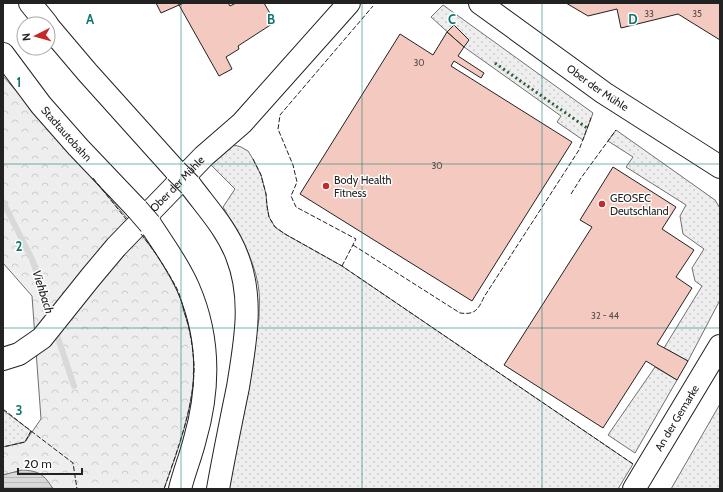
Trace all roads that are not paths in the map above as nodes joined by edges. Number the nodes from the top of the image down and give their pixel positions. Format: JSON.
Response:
{"nodes":[{"id":1,"x":30,"y":3,"type":"edge"},
{"id":2,"x":349,"y":3,"type":"edge"},
{"id":3,"x":480,"y":3,"type":"edge"},
{"id":4,"x":40,"y":16,"type":"edge"},
{"id":5,"x":56,"y":36,"type":"edge"},
{"id":6,"x":3,"y":54,"type":"edge"},
{"id":7,"x":720,"y":167,"type":"edge"},
{"id":8,"x":720,"y":346,"type":"edge"},
{"id":9,"x":3,"y":359,"type":"edge"},
{"id":10,"x":180,"y":489,"type":"edge"},
{"id":11,"x":218,"y":489,"type":"edge"},
{"id":12,"x":634,"y":489,"type":"edge"}],
"edges":[{"from":1,"to":4,"type":"main road"},
{"from":2,"to":9,"type":"main road","name":"Ober der Mühle"},
{"from":3,"to":7,"type":"main road","name":"Ober der Mühle"},
{"from":5,"to":11,"type":"main road"},
{"from":6,"to":10,"type":"main road","name":"Stadtautobahn"},
{"from":8,"to":12,"type":"main road","name":"An der Gemarke"}]}
